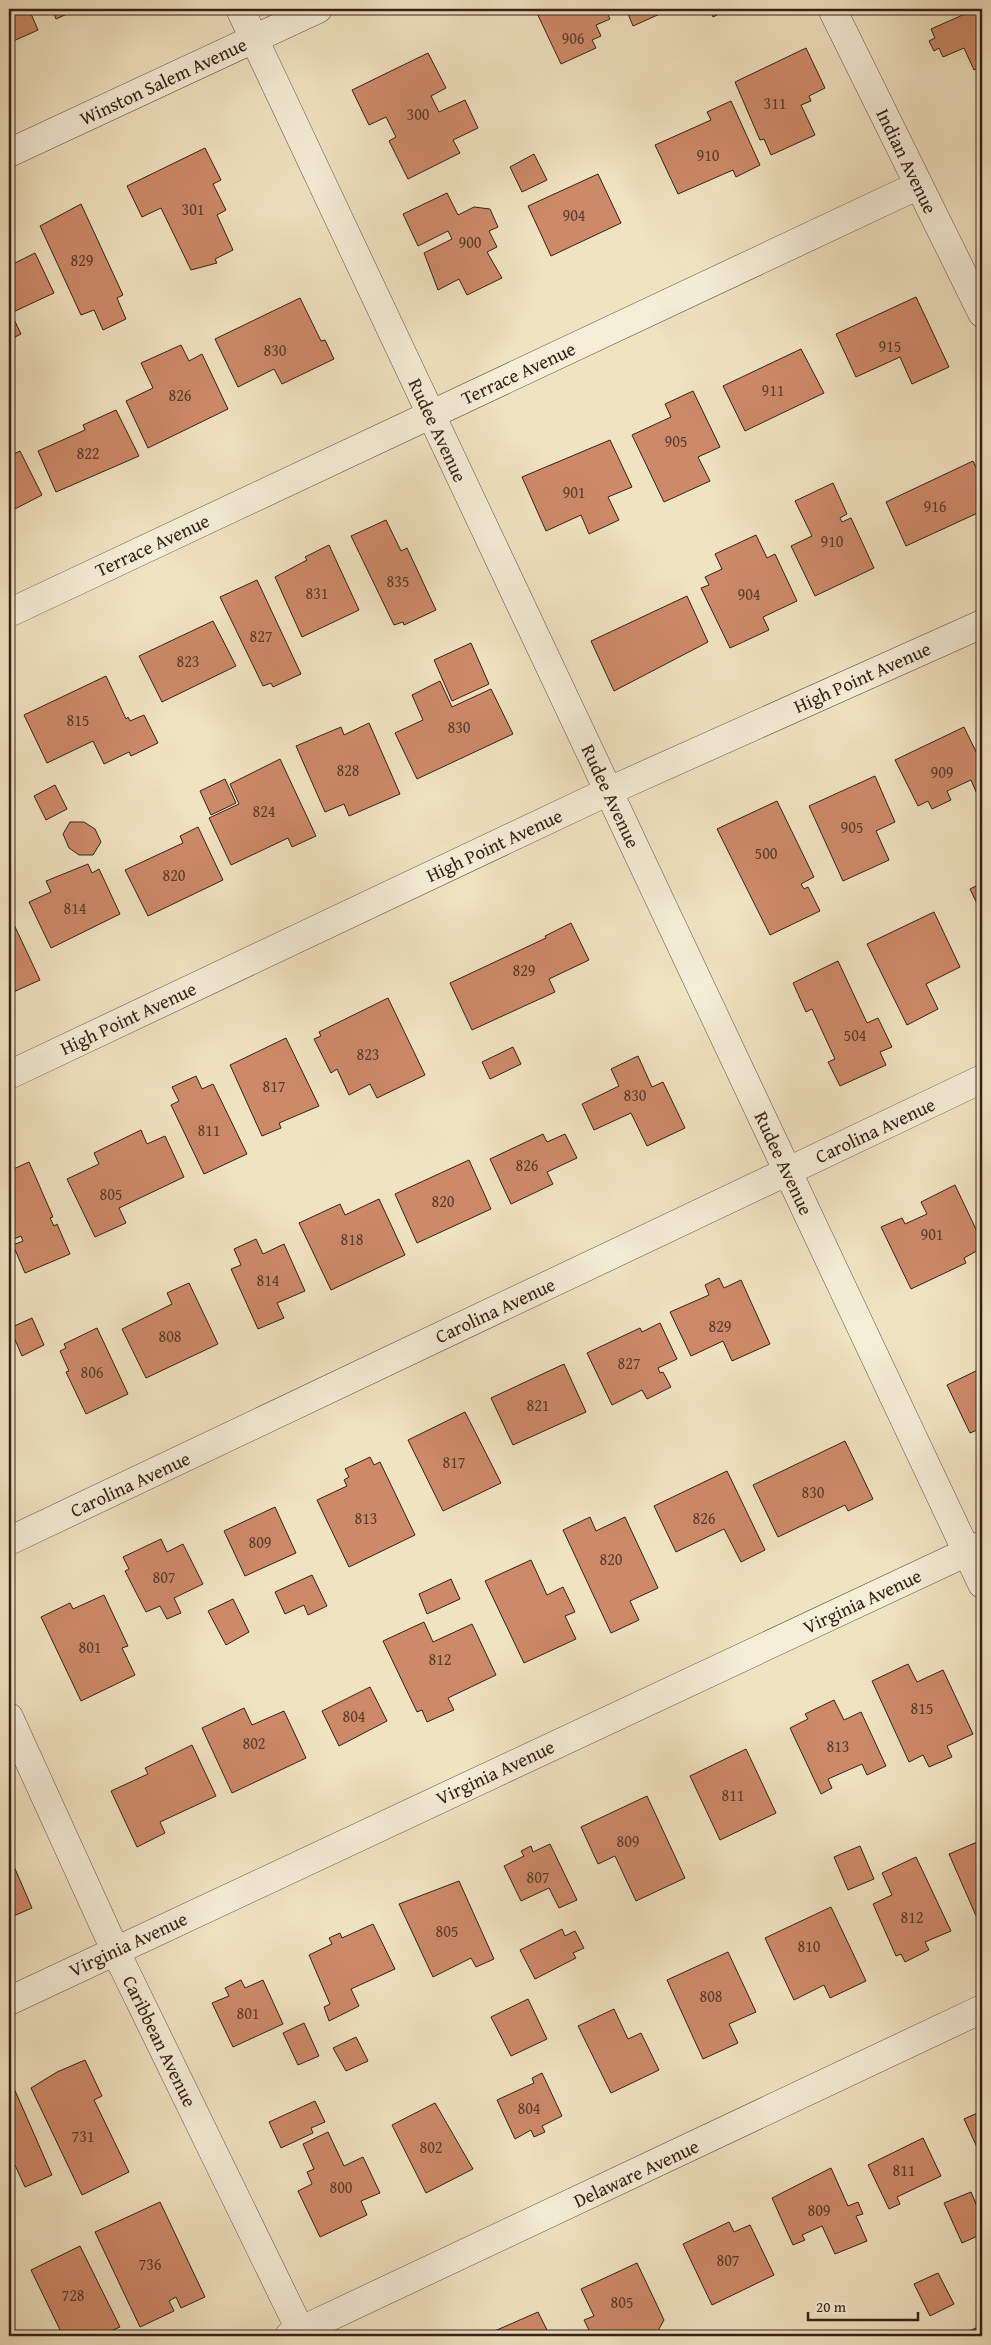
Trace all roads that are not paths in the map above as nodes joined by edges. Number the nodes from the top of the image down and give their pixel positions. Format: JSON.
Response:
{"nodes":[{"id":1,"x":240,"y":9,"type":"edge"},
{"id":2,"x":318,"y":9,"type":"edge"},
{"id":3,"x":832,"y":9,"type":"edge"},
{"id":4,"x":254,"y":39,"type":"junction"},
{"id":5,"x":9,"y":153,"type":"edge"},
{"id":6,"x":919,"y":185,"type":"junction"},
{"id":7,"x":982,"y":313,"type":"edge"},
{"id":8,"x":431,"y":414,"type":"junction"},
{"id":9,"x":9,"y":613,"type":"edge"},
{"id":10,"x":982,"y":624,"type":"edge"},
{"id":11,"x":609,"y":791,"type":"junction"},
{"id":12,"x":9,"y":1075,"type":"edge"},
{"id":13,"x":982,"y":1079,"type":"edge"},
{"id":14,"x":788,"y":1171,"type":"junction"},
{"id":15,"x":9,"y":1542,"type":"edge"},
{"id":16,"x":975,"y":1548,"type":"edge"},
{"id":17,"x":982,"y":1584,"type":"edge"},
{"id":18,"x":9,"y":1717,"type":"edge"},
{"id":19,"x":115,"y":1950,"type":"junction"},
{"id":20,"x":9,"y":2001,"type":"edge"},
{"id":21,"x":982,"y":2010,"type":"edge"},
{"id":22,"x":297,"y":2334,"type":"edge"}],
"edges":[{"from":1,"to":4,"type":"street","name":"Rudee Avenue"},
{"from":2,"to":4,"type":"street","name":"Winston Salem Avenue"},
{"from":3,"to":6,"type":"street","name":"Indian Avenue"},
{"from":4,"to":5,"type":"street","name":"Winston Salem Avenue"},
{"from":4,"to":8,"type":"street","name":"Rudee Avenue"},
{"from":6,"to":7,"type":"street","name":"Indian Avenue"},
{"from":6,"to":8,"type":"street","name":"Terrace Avenue"},
{"from":8,"to":9,"type":"street","name":"Terrace Avenue"},
{"from":8,"to":11,"type":"street","name":"Rudee Avenue"},
{"from":10,"to":11,"type":"street","name":"High Point Avenue"},
{"from":11,"to":12,"type":"street","name":"High Point Avenue"},
{"from":11,"to":14,"type":"street","name":"Rudee Avenue"},
{"from":13,"to":14,"type":"street","name":"Carolina Avenue"},
{"from":14,"to":15,"type":"street","name":"Carolina Avenue"},
{"from":14,"to":16,"type":"street","name":"Rudee Avenue"},
{"from":16,"to":17,"type":"street","name":"Rudee Avenue"},
{"from":16,"to":19,"type":"street","name":"Virginia Avenue"},
{"from":18,"to":19,"type":"street","name":"Caribbean Avenue"},
{"from":19,"to":20,"type":"street","name":"Virginia Avenue"},
{"from":19,"to":22,"type":"street","name":"Caribbean Avenue"},
{"from":21,"to":22,"type":"street","name":"Delaware Avenue"}]}
